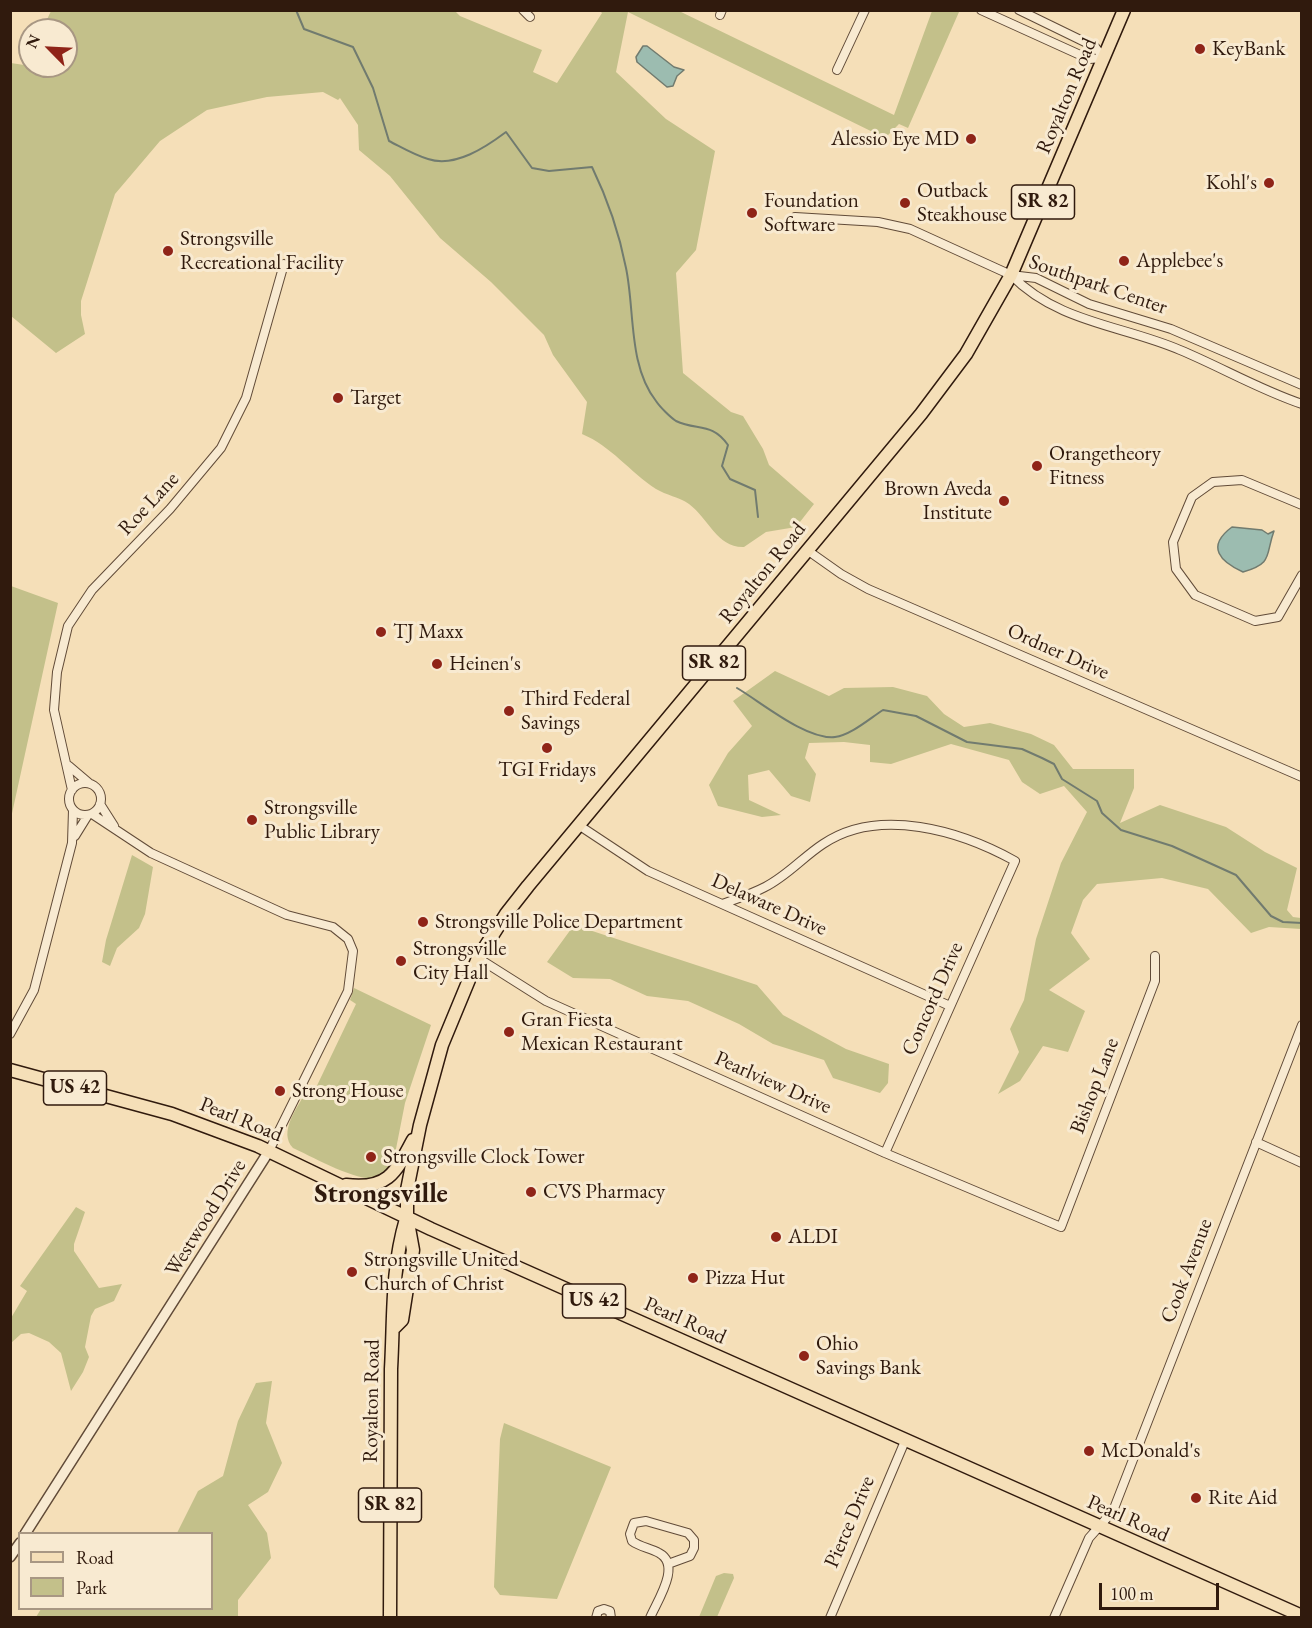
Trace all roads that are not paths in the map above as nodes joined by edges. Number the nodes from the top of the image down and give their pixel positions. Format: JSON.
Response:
{"nodes":[{"id":1,"x":523,"y":10,"type":"edge"},
{"id":2,"x":866,"y":10,"type":"edge"},
{"id":3,"x":981,"y":10,"type":"edge"},
{"id":4,"x":1019,"y":10,"type":"edge"},
{"id":5,"x":1124,"y":10,"type":"edge"},
{"id":6,"x":530,"y":16,"type":"dead end"},
{"id":7,"x":1104,"y":58,"type":"junction"},
{"id":8,"x":837,"y":70,"type":"dead end"},
{"id":9,"x":795,"y":217,"type":"dead end"},
{"id":10,"x":284,"y":264,"type":"dead end"},
{"id":11,"x":1011,"y":275,"type":"junction"},
{"id":12,"x":1302,"y":385,"type":"edge"},
{"id":13,"x":1302,"y":404,"type":"edge"},
{"id":14,"x":1302,"y":505,"type":"edge"},
{"id":15,"x":807,"y":550,"type":"junction"},
{"id":16,"x":1302,"y":575,"type":"edge"},
{"id":17,"x":68,"y":765,"type":"junction"},
{"id":18,"x":1302,"y":777,"type":"edge"},
{"id":19,"x":89,"y":783,"type":"junction"},
{"id":20,"x":72,"y":790,"type":"junction"},
{"id":21,"x":100,"y":804,"type":"junction"},
{"id":22,"x":74,"y":810,"type":"junction"},
{"id":23,"x":90,"y":814,"type":"junction"},
{"id":24,"x":580,"y":825,"type":"junction"},
{"id":25,"x":117,"y":829,"type":"junction"},
{"id":26,"x":72,"y":843,"type":"junction"},
{"id":27,"x":722,"y":904,"type":"junction"},
{"id":28,"x":1155,"y":956,"type":"dead end"},
{"id":29,"x":478,"y":958,"type":"junction"},
{"id":30,"x":950,"y":1006,"type":"junction"},
{"id":31,"x":1302,"y":1025,"type":"edge"},
{"id":32,"x":10,"y":1034,"type":"edge"},
{"id":33,"x":10,"y":1070,"type":"edge"},
{"id":34,"x":420,"y":1125,"type":"junction"},
{"id":35,"x":1256,"y":1142,"type":"junction"},
{"id":36,"x":269,"y":1151,"type":"junction"},
{"id":37,"x":885,"y":1153,"type":"junction"},
{"id":38,"x":1302,"y":1163,"type":"edge"},
{"id":39,"x":337,"y":1184,"type":"junction"},
{"id":40,"x":407,"y":1217,"type":"junction"},
{"id":41,"x":1061,"y":1227,"type":"joint"},
{"id":42,"x":905,"y":1441,"type":"junction"},
{"id":43,"x":1098,"y":1527,"type":"junction"},
{"id":44,"x":26,"y":1532,"type":"edge"},
{"id":45,"x":668,"y":1564,"type":"junction"},
{"id":46,"x":1302,"y":1616,"type":"edge"},
{"id":47,"x":390,"y":1617,"type":"edge"},
{"id":48,"x":596,"y":1617,"type":"edge"},
{"id":49,"x":611,"y":1617,"type":"edge"},
{"id":50,"x":650,"y":1617,"type":"edge"},
{"id":51,"x":830,"y":1617,"type":"edge"},
{"id":52,"x":1054,"y":1617,"type":"edge"}],
"edges":[{"from":1,"to":6,"type":"street"},
{"from":2,"to":8,"type":"street"},
{"from":3,"to":7,"type":"street"},
{"from":4,"to":7,"type":"street"},
{"from":5,"to":7,"type":"main road","name":"Royalton Road","number":"SR 82"},
{"from":7,"to":11,"type":"main road","name":"Royalton Road","number":"SR 82"},
{"from":9,"to":11,"type":"street"},
{"from":10,"to":17,"type":"street","name":"Roe Lane"},
{"from":11,"to":12,"type":"street","name":"Southpark Center"},
{"from":11,"to":13,"type":"street","name":"Southpark Center"},
{"from":11,"to":15,"type":"main road","name":"Royalton Road","number":"SR 82"},
{"from":14,"to":16,"type":"street"},
{"from":15,"to":18,"type":"street","name":"Ordner Drive"},
{"from":15,"to":24,"type":"main road","name":"Royalton Road","number":"SR 82"},
{"from":17,"to":19,"type":"street"},
{"from":17,"to":20,"type":"street","name":"Roe Lane"},
{"from":19,"to":20,"type":"street"},
{"from":19,"to":21,"type":"street"},
{"from":20,"to":22,"type":"street"},
{"from":21,"to":23,"type":"street"},
{"from":21,"to":25,"type":"street","name":"Westwood Drive"},
{"from":22,"to":23,"type":"street"},
{"from":22,"to":26,"type":"street"},
{"from":23,"to":25,"type":"street","name":"Westwood Drive"},
{"from":23,"to":26,"type":"street"},
{"from":24,"to":27,"type":"street","name":"Delaware Drive"},
{"from":24,"to":29,"type":"main road","name":"Royalton Road","number":"SR 82"},
{"from":25,"to":36,"type":"street","name":"Westwood Drive"},
{"from":26,"to":32,"type":"street"},
{"from":27,"to":30,"type":"street","name":"Delaware Drive"},
{"from":27,"to":30,"type":"street","name":"Concord Drive"},
{"from":28,"to":41,"type":"street","name":"Bishop Lane"},
{"from":29,"to":34,"type":"main road","name":"Royalton Road","number":"SR 82"},
{"from":29,"to":37,"type":"street","name":"Pearlview Drive"},
{"from":30,"to":37,"type":"street","name":"Concord Drive"},
{"from":31,"to":35,"type":"street","name":"Cook Avenue"},
{"from":33,"to":36,"type":"main road","name":"Pearl Road","number":"US 42"},
{"from":34,"to":39,"type":"main road"},
{"from":34,"to":40,"type":"main road","name":"Royalton Road","number":"SR 82"},
{"from":35,"to":38,"type":"street"},
{"from":35,"to":43,"type":"street","name":"Cook Avenue"},
{"from":36,"to":39,"type":"main road","name":"Pearl Road","number":"US 42"},
{"from":36,"to":44,"type":"street","name":"Westwood Drive"},
{"from":37,"to":41,"type":"street","name":"Pearlview Drive"},
{"from":39,"to":40,"type":"main road","name":"Pearl Road","number":"US 42"},
{"from":40,"to":42,"type":"main road","name":"Pearl Road","number":"US 42"},
{"from":40,"to":47,"type":"main road","name":"Royalton Road","number":"SR 82"},
{"from":42,"to":43,"type":"main road","name":"Pearl Road","number":"US 42"},
{"from":42,"to":51,"type":"street","name":"Pierce Drive"},
{"from":43,"to":46,"type":"main road","name":"Pearl Road","number":"US 42"},
{"from":43,"to":52,"type":"street","name":"Cook Avenue"},
{"from":45,"to":45,"type":"street"},
{"from":45,"to":50,"type":"street"},
{"from":48,"to":49,"type":"street"}]}
